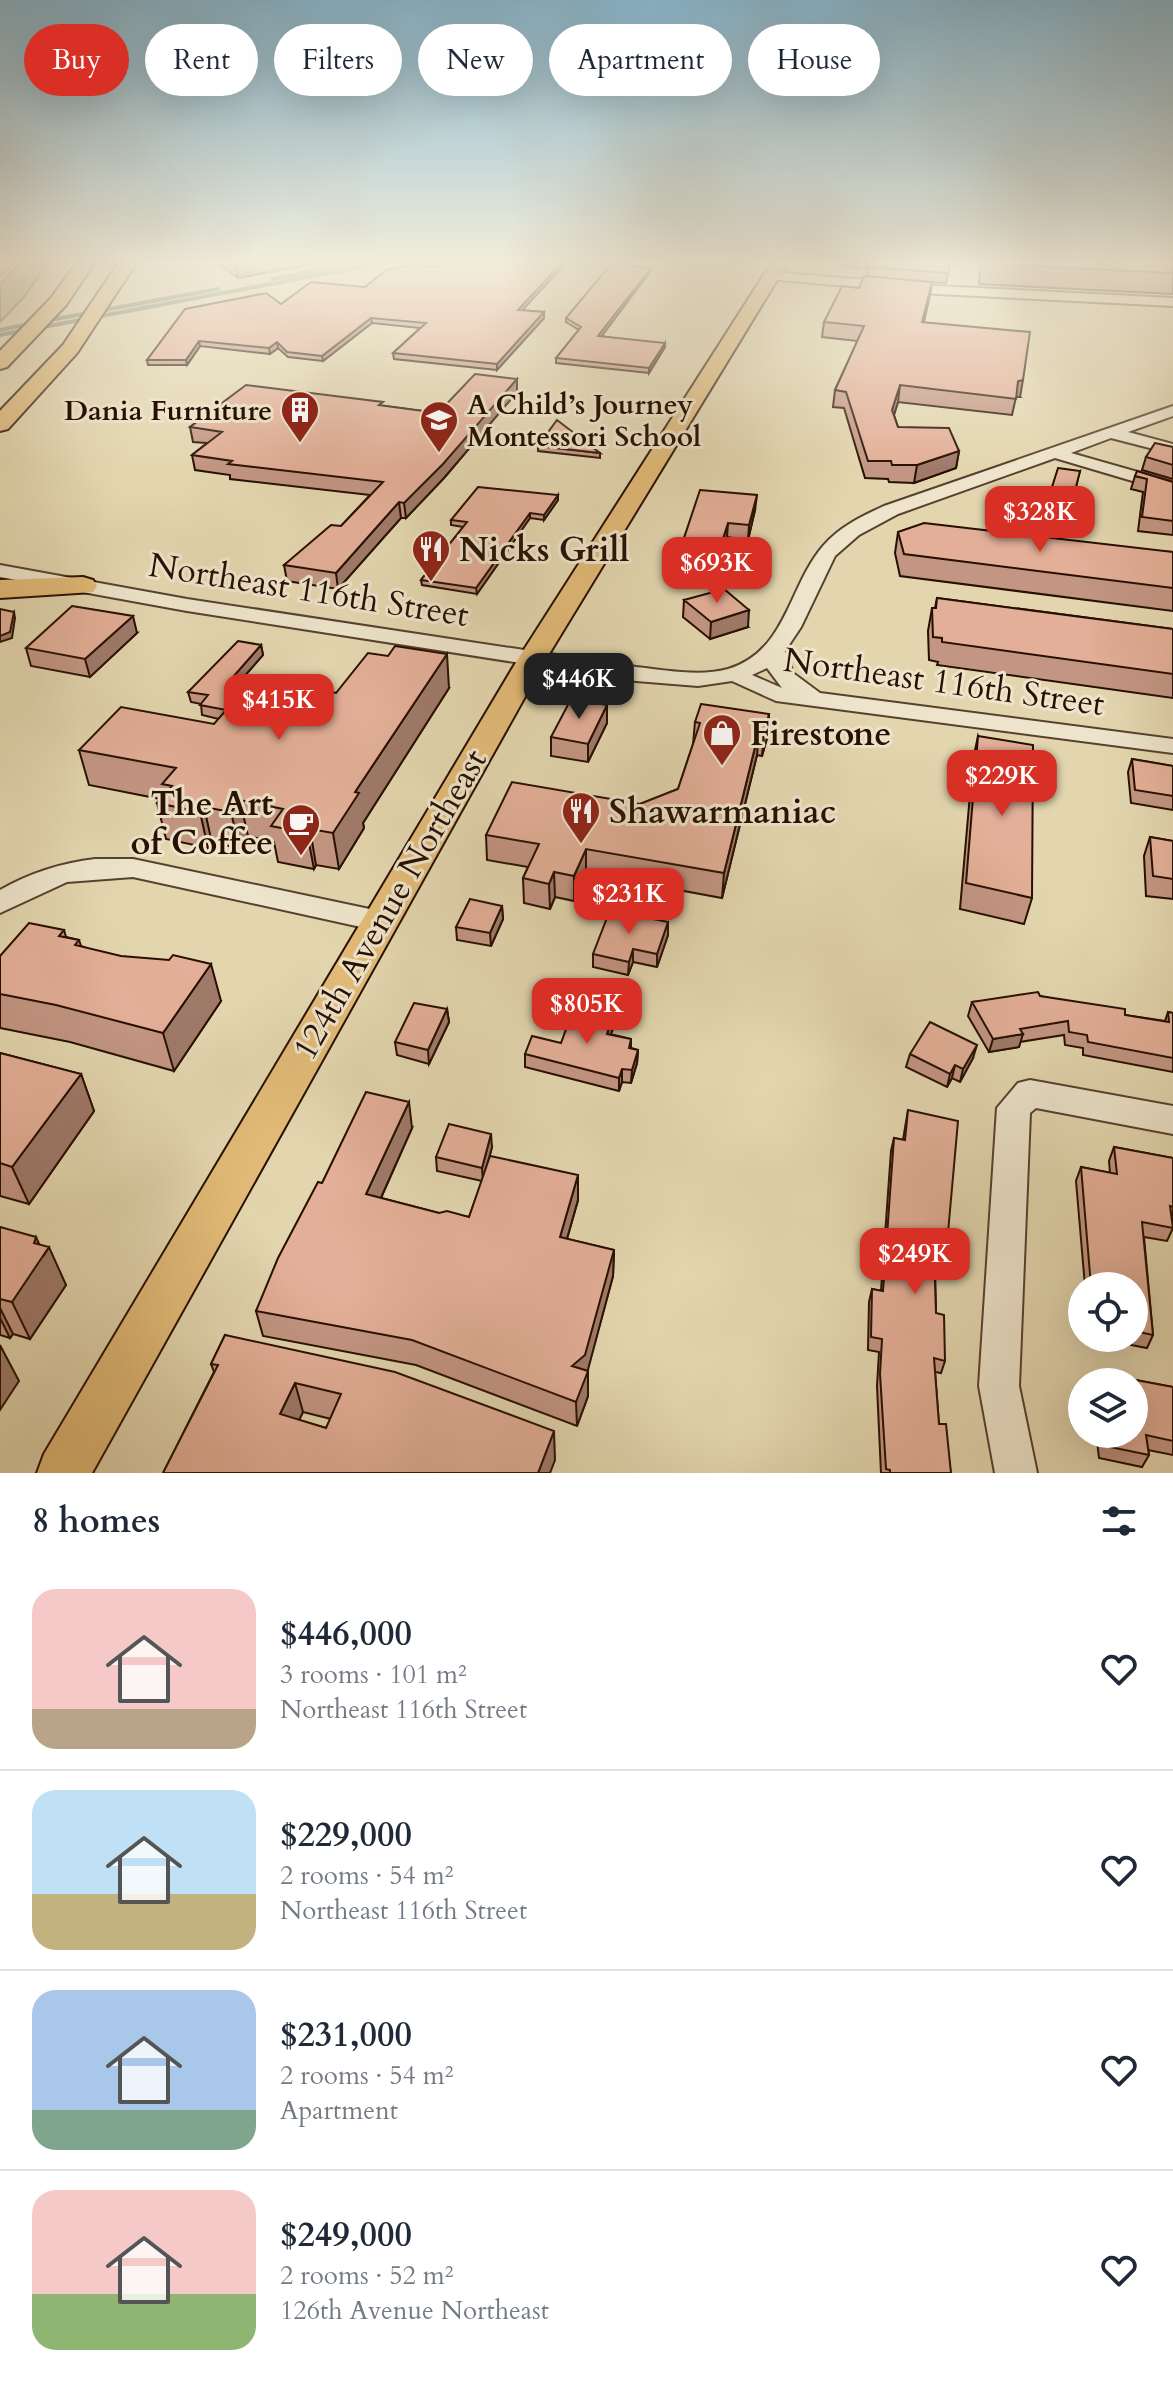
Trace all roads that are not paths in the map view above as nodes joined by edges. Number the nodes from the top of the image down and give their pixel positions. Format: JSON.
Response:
{"nodes":[{"id":1,"x":19,"y":331,"type":"edge"},
{"id":2,"x":28,"y":331,"type":"edge"},
{"id":3,"x":81,"y":331,"type":"edge"},
{"id":4,"x":85,"y":331,"type":"edge"},
{"id":5,"x":737,"y":331,"type":"edge"},
{"id":6,"x":78,"y":337,"type":"junction"},
{"id":7,"x":4,"y":353,"type":"edge"},
{"id":8,"x":0,"y":403,"type":"edge"},
{"id":9,"x":1173,"y":411,"type":"edge"},
{"id":10,"x":0,"y":424,"type":"edge"},
{"id":11,"x":1110,"y":433,"type":"junction"},
{"id":12,"x":1173,"y":449,"type":"edge"},
{"id":13,"x":1056,"y":452,"type":"junction"},
{"id":14,"x":1173,"y":488,"type":"edge"},
{"id":15,"x":0,"y":571,"type":"edge"},
{"id":16,"x":83,"y":586,"type":"junction"},
{"id":17,"x":0,"y":589,"type":"edge"},
{"id":18,"x":774,"y":651,"type":"junction"},
{"id":19,"x":532,"y":659,"type":"junction"},
{"id":20,"x":737,"y":674,"type":"junction"},
{"id":21,"x":819,"y":700,"type":"junction"},
{"id":22,"x":1173,"y":746,"type":"edge"},
{"id":23,"x":0,"y":903,"type":"edge"},
{"id":24,"x":379,"y":921,"type":"junction"},
{"id":25,"x":1173,"y":1120,"type":"edge"},
{"id":26,"x":63,"y":1473,"type":"edge"},
{"id":27,"x":1016,"y":1473,"type":"edge"}],
"edges":[{"from":1,"to":7,"type":"highway"},
{"from":2,"to":7,"type":"highway"},
{"from":3,"to":6,"type":"highway"},
{"from":4,"to":6,"type":"highway"},
{"from":5,"to":19,"type":"main road","name":"124th Avenue Northeast"},
{"from":6,"to":8,"type":"highway"},
{"from":6,"to":10,"type":"highway"},
{"from":9,"to":11,"type":"street"},
{"from":11,"to":12,"type":"street"},
{"from":11,"to":13,"type":"street"},
{"from":13,"to":14,"type":"street"},
{"from":13,"to":18,"type":"street"},
{"from":15,"to":16,"type":"street","name":"Northeast 116th Street"},
{"from":16,"to":17,"type":"highway"},
{"from":16,"to":19,"type":"street","name":"Northeast 116th Street"},
{"from":18,"to":20,"type":"street"},
{"from":18,"to":21,"type":"street"},
{"from":19,"to":20,"type":"street","name":"Northeast 116th Street"},
{"from":19,"to":24,"type":"main road","name":"124th Avenue Northeast"},
{"from":20,"to":21,"type":"street","name":"Northeast 116th Street"},
{"from":21,"to":22,"type":"street","name":"Northeast 116th Street"},
{"from":23,"to":24,"type":"street"},
{"from":24,"to":26,"type":"main road","name":"124th Avenue Northeast"},
{"from":25,"to":27,"type":"street"}]}
